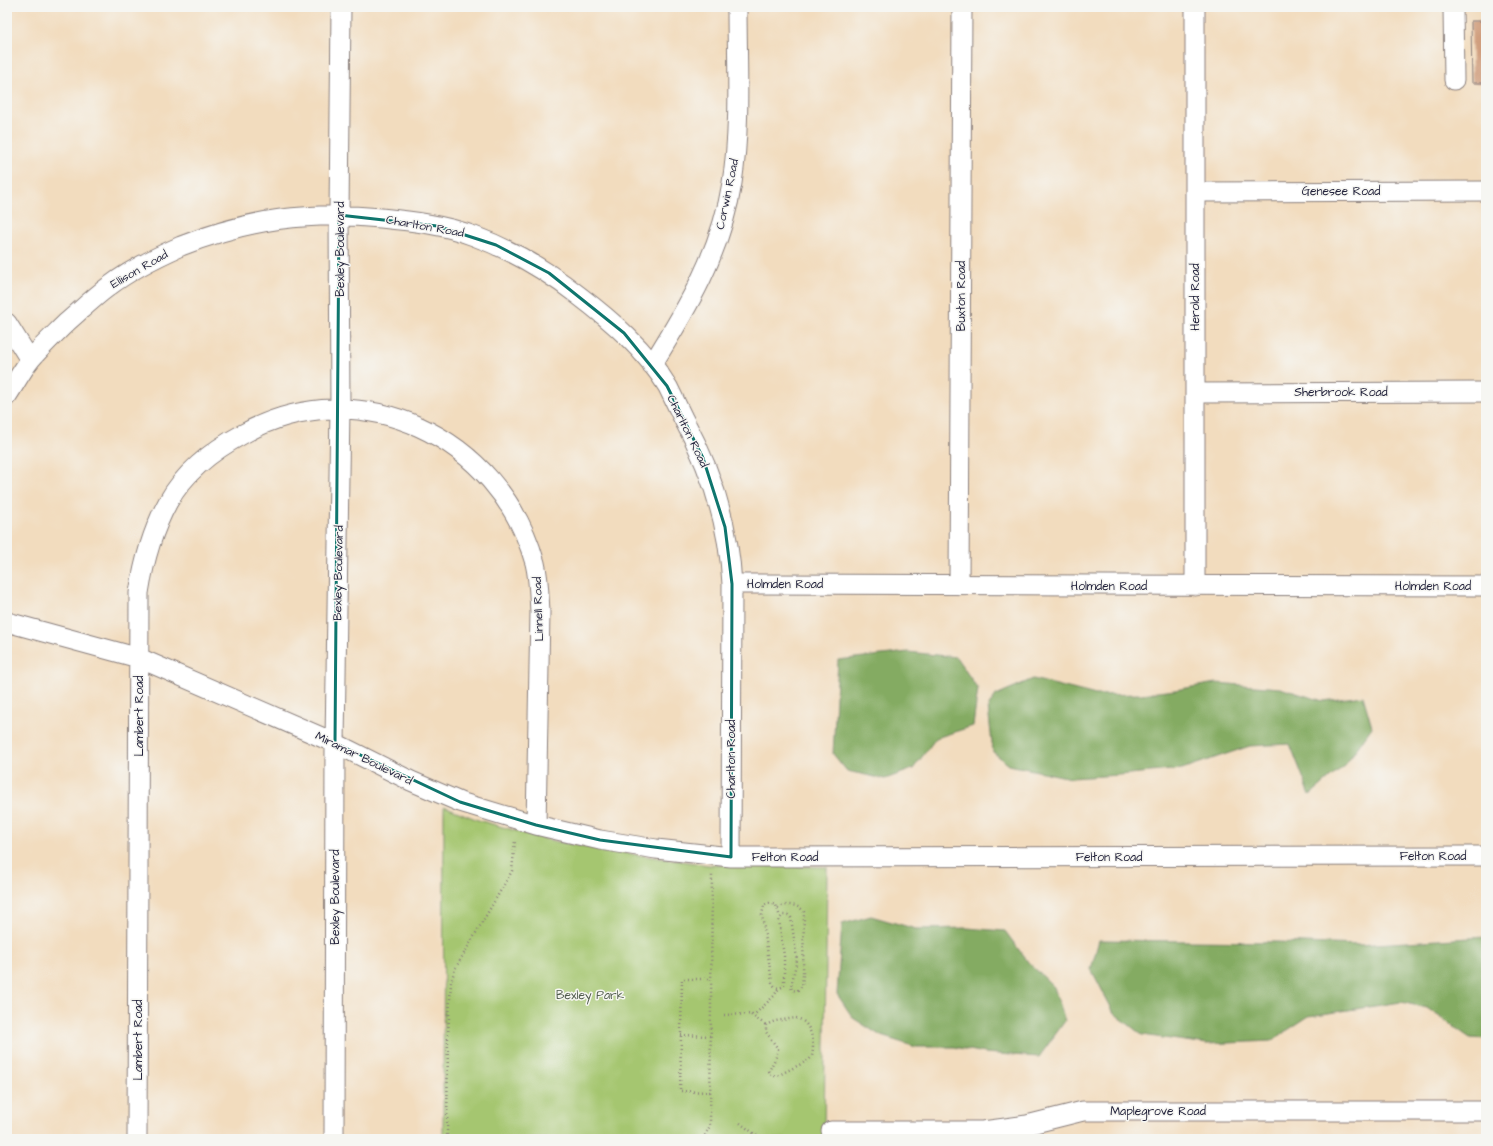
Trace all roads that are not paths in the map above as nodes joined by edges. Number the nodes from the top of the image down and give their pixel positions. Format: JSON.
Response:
{"nodes":[{"id":1,"x":341,"y":7,"type":"edge"},
{"id":2,"x":737,"y":7,"type":"edge"},
{"id":3,"x":962,"y":7,"type":"edge"},
{"id":4,"x":1195,"y":7,"type":"edge"},
{"id":5,"x":1453,"y":7,"type":"edge"},
{"id":6,"x":1454,"y":80,"type":"dead end"},
{"id":7,"x":1486,"y":191,"type":"edge"},
{"id":8,"x":1195,"y":192,"type":"junction"},
{"id":9,"x":339,"y":216,"type":"junction"},
{"id":10,"x":7,"y":323,"type":"edge"},
{"id":11,"x":30,"y":360,"type":"junction"},
{"id":12,"x":652,"y":366,"type":"junction"},
{"id":13,"x":1486,"y":392,"type":"edge"},
{"id":14,"x":1195,"y":393,"type":"junction"},
{"id":15,"x":7,"y":396,"type":"edge"},
{"id":16,"x":340,"y":408,"type":"junction"},
{"id":17,"x":732,"y":584,"type":"junction"},
{"id":18,"x":959,"y":585,"type":"junction"},
{"id":19,"x":1195,"y":586,"type":"junction"},
{"id":20,"x":1486,"y":586,"type":"edge"},
{"id":21,"x":7,"y":622,"type":"edge"},
{"id":22,"x":139,"y":658,"type":"junction"},
{"id":23,"x":336,"y":743,"type":"junction"},
{"id":24,"x":536,"y":825,"type":"junction"},
{"id":25,"x":1486,"y":856,"type":"edge"},
{"id":26,"x":731,"y":857,"type":"junction"},
{"id":27,"x":1486,"y":1111,"type":"edge"},
{"id":28,"x":831,"y":1130,"type":"dead end"},
{"id":29,"x":137,"y":1139,"type":"edge"},
{"id":30,"x":334,"y":1139,"type":"edge"}],
"edges":[{"from":1,"to":9,"type":"street","name":"Bexley Boulevard"},
{"from":2,"to":12,"type":"street","name":"Corwin Road"},
{"from":3,"to":18,"type":"street","name":"Buxton Road"},
{"from":4,"to":8,"type":"street","name":"Herold Road"},
{"from":5,"to":6,"type":"street"},
{"from":7,"to":8,"type":"street","name":"Genesee Road"},
{"from":8,"to":14,"type":"street","name":"Herold Road"},
{"from":9,"to":11,"type":"street","name":"Ellison Road"},
{"from":9,"to":12,"type":"street","name":"Charlton Road"},
{"from":9,"to":16,"type":"street","name":"Bexley Boulevard"},
{"from":10,"to":11,"type":"street"},
{"from":11,"to":15,"type":"street","name":"Ellison Road"},
{"from":12,"to":17,"type":"street","name":"Charlton Road"},
{"from":13,"to":14,"type":"street","name":"Sherbrook Road"},
{"from":14,"to":19,"type":"street","name":"Herold Road"},
{"from":16,"to":22,"type":"street","name":"Lambert Road"},
{"from":16,"to":23,"type":"street","name":"Bexley Boulevard"},
{"from":16,"to":24,"type":"street","name":"Linnell Road"},
{"from":17,"to":18,"type":"street","name":"Holmden Road"},
{"from":17,"to":26,"type":"street","name":"Charlton Road"},
{"from":18,"to":19,"type":"street","name":"Holmden Road"},
{"from":19,"to":20,"type":"street","name":"Holmden Road"},
{"from":21,"to":22,"type":"street","name":"Miramar Boulevard"},
{"from":22,"to":23,"type":"street","name":"Miramar Boulevard"},
{"from":22,"to":29,"type":"street","name":"Lambert Road"},
{"from":23,"to":24,"type":"street","name":"Miramar Boulevard"},
{"from":23,"to":30,"type":"street","name":"Bexley Boulevard"},
{"from":24,"to":26,"type":"street","name":"Miramar Boulevard"},
{"from":25,"to":26,"type":"street","name":"Felton Road"},
{"from":27,"to":28,"type":"street","name":"Maplegrove Road"}]}
